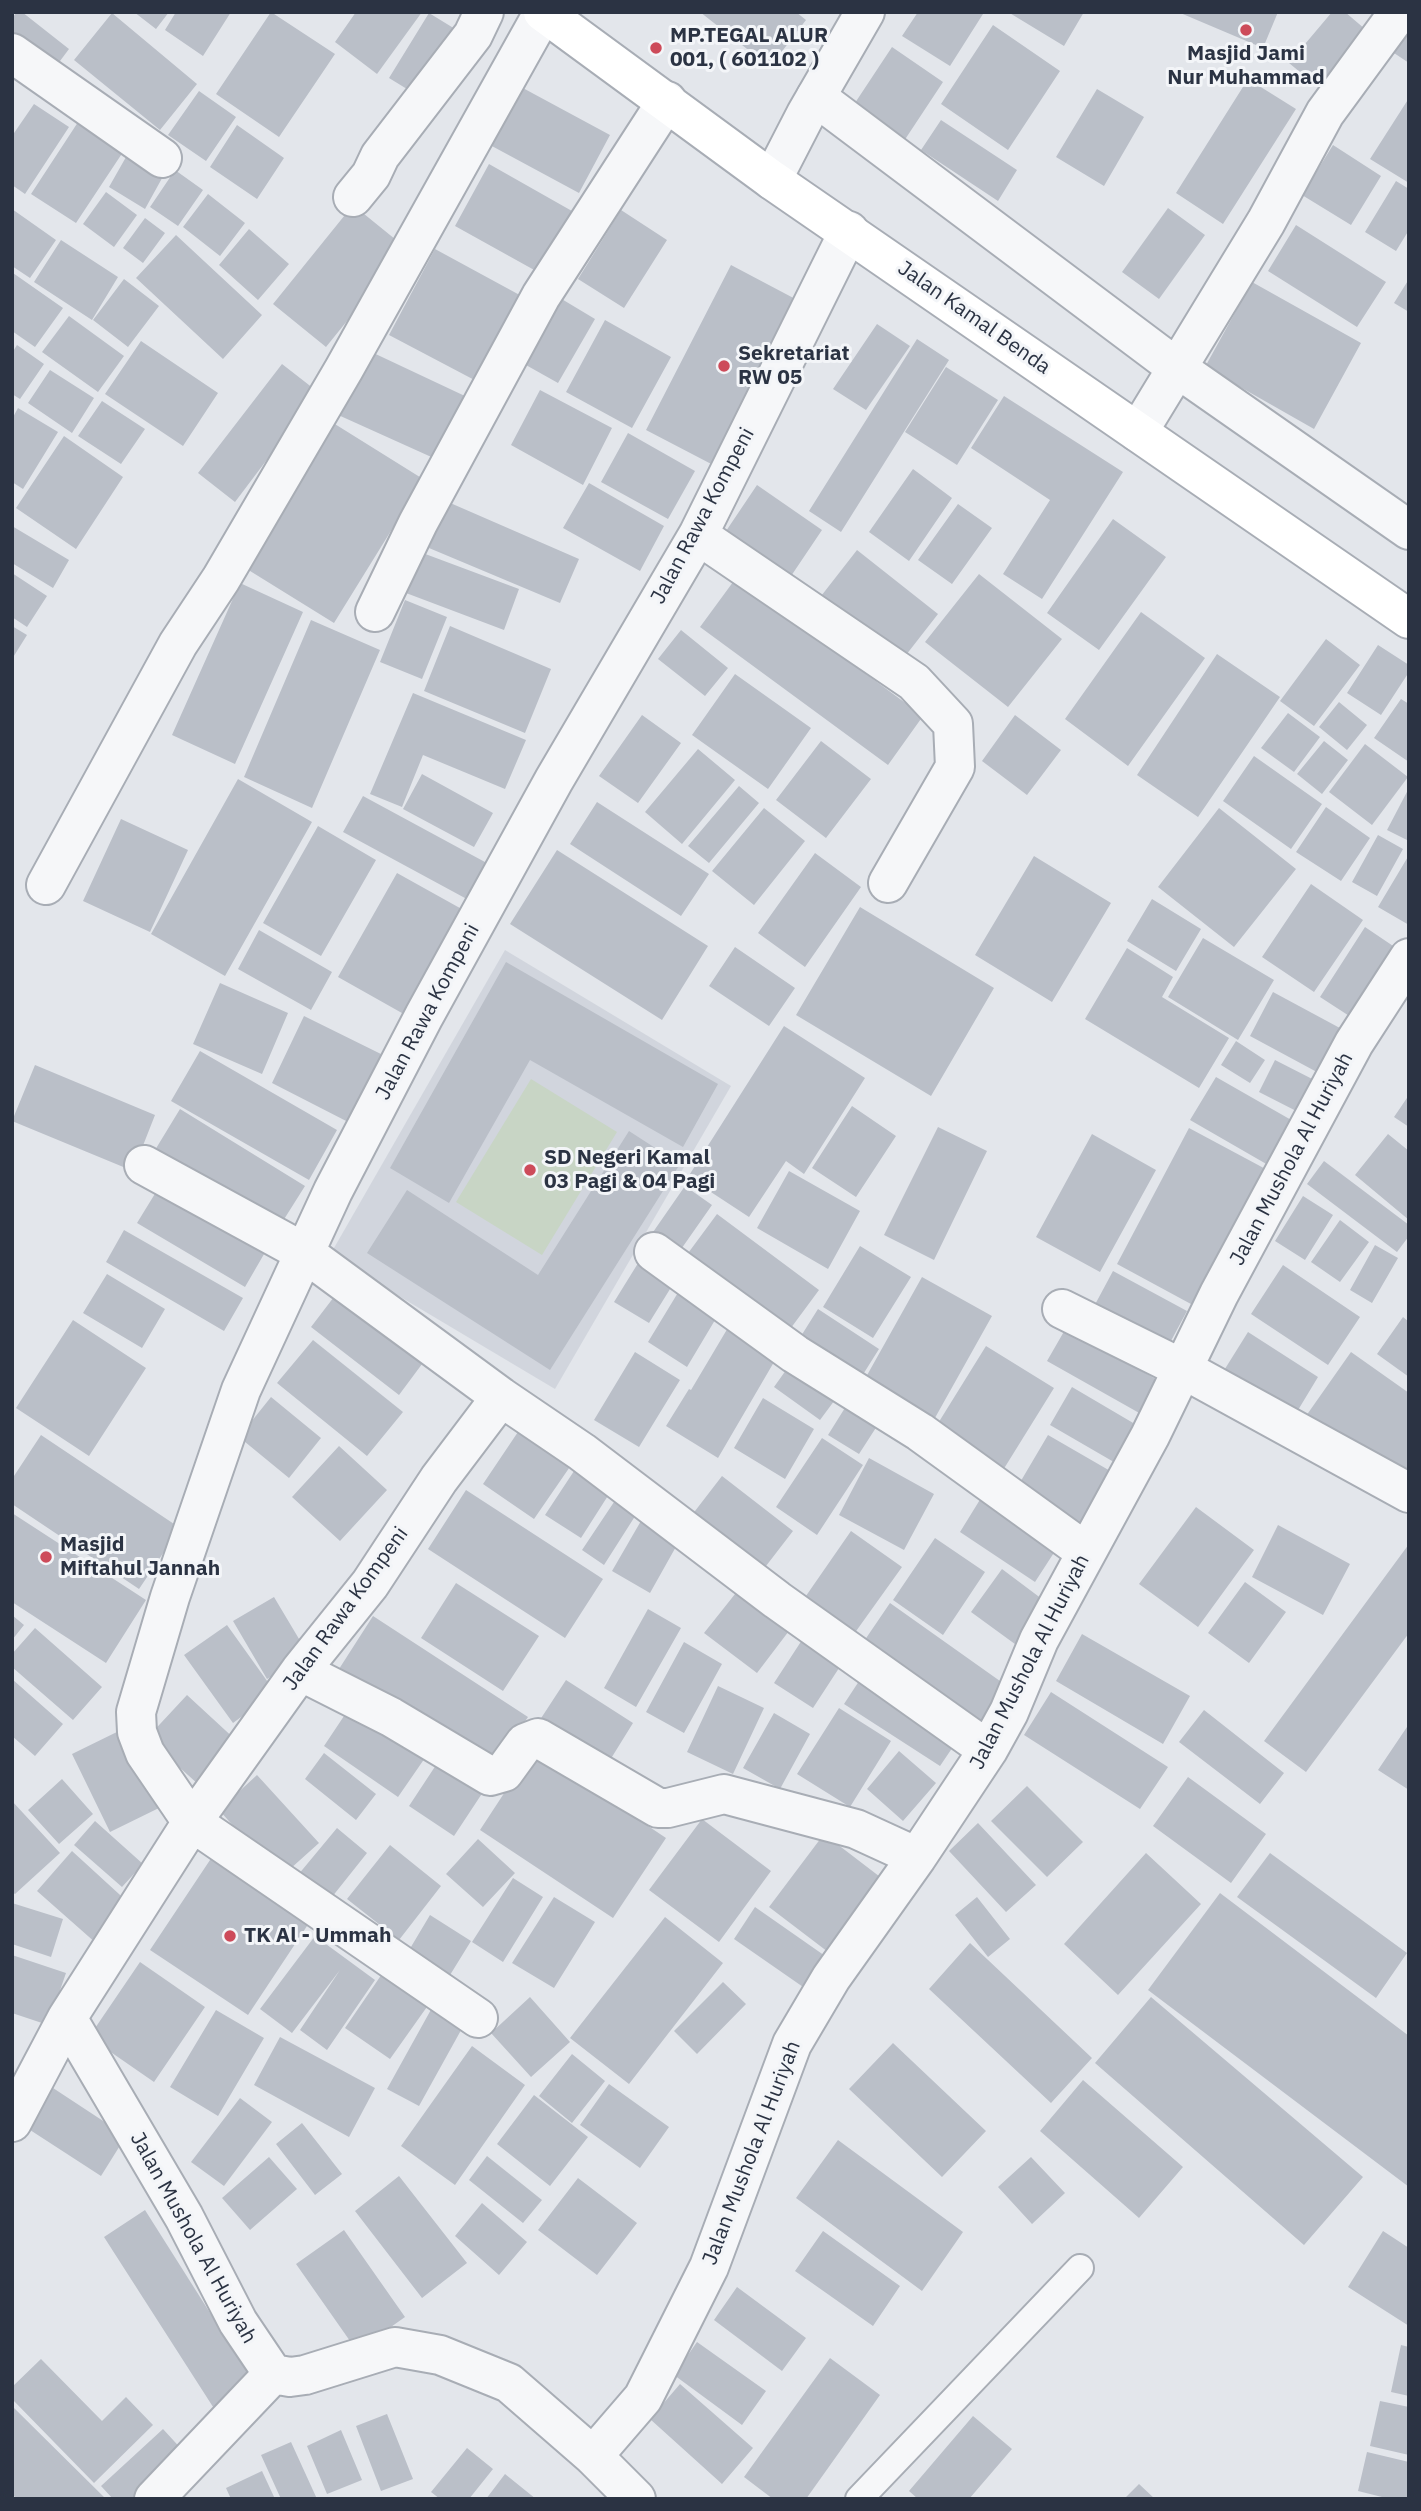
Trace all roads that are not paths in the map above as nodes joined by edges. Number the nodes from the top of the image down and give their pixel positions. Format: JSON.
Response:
{"nodes":[{"id":1,"x":484,"y":12,"type":"edge"},
{"id":2,"x":543,"y":12,"type":"edge"},
{"id":3,"x":865,"y":12,"type":"edge"},
{"id":4,"x":1399,"y":12,"type":"edge"},
{"id":5,"x":12,"y":53,"type":"edge"},
{"id":6,"x":667,"y":102,"type":"junction"},
{"id":7,"x":811,"y":106,"type":"junction"},
{"id":8,"x":162,"y":158,"type":"dead end"},
{"id":9,"x":778,"y":169,"type":"junction"},
{"id":10,"x":353,"y":197,"type":"dead end"},
{"id":11,"x":849,"y":231,"type":"junction"},
{"id":12,"x":1158,"y":398,"type":"junction"},
{"id":13,"x":1409,"y":530,"type":"edge"},
{"id":14,"x":698,"y":534,"type":"junction"},
{"id":15,"x":375,"y":612,"type":"dead end"},
{"id":16,"x":1409,"y":619,"type":"edge"},
{"id":17,"x":888,"y":883,"type":"dead end"},
{"id":18,"x":46,"y":885,"type":"dead end"},
{"id":19,"x":1409,"y":958,"type":"edge"},
{"id":20,"x":145,"y":1165,"type":"dead end"},
{"id":21,"x":654,"y":1252,"type":"dead end"},
{"id":22,"x":305,"y":1253,"type":"junction"},
{"id":23,"x":1062,"y":1309,"type":"dead end"},
{"id":24,"x":1183,"y":1369,"type":"junction"},
{"id":25,"x":501,"y":1397,"type":"junction"},
{"id":26,"x":1409,"y":1493,"type":"edge"},
{"id":27,"x":1086,"y":1552,"type":"junction"},
{"id":28,"x":300,"y":1671,"type":"junction"},
{"id":29,"x":988,"y":1750,"type":"junction"},
{"id":30,"x":192,"y":1822,"type":"junction"},
{"id":31,"x":917,"y":1857,"type":"junction"},
{"id":32,"x":67,"y":2018,"type":"junction"},
{"id":33,"x":478,"y":2018,"type":"dead end"},
{"id":34,"x":12,"y":2122,"type":"edge"},
{"id":35,"x":1080,"y":2268,"type":"dead end"},
{"id":36,"x":273,"y":2374,"type":"junction"},
{"id":37,"x":593,"y":2456,"type":"junction"},
{"id":38,"x":154,"y":2499,"type":"edge"},
{"id":39,"x":636,"y":2499,"type":"edge"},
{"id":40,"x":859,"y":2499,"type":"edge"}],
"edges":[{"from":1,"to":10,"type":"street"},
{"from":2,"to":6,"type":"main road","name":"Jalan Kamal Benda"},
{"from":2,"to":18,"type":"street"},
{"from":3,"to":7,"type":"street"},
{"from":4,"to":12,"type":"street"},
{"from":5,"to":8,"type":"street"},
{"from":6,"to":9,"type":"main road","name":"Jalan Kamal Benda"},
{"from":6,"to":15,"type":"street"},
{"from":7,"to":9,"type":"street"},
{"from":7,"to":12,"type":"street"},
{"from":9,"to":11,"type":"main road","name":"Jalan Kamal Benda"},
{"from":11,"to":12,"type":"main road","name":"Jalan Kamal Benda"},
{"from":11,"to":14,"type":"street","name":"Jalan Rawa Kompeni"},
{"from":12,"to":13,"type":"street"},
{"from":12,"to":16,"type":"main road","name":"Jalan Kamal Benda"},
{"from":14,"to":17,"type":"street"},
{"from":14,"to":22,"type":"street","name":"Jalan Rawa Kompeni"},
{"from":19,"to":24,"type":"street","name":"Jalan Mushola Al Huriyah"},
{"from":20,"to":22,"type":"street"},
{"from":21,"to":27,"type":"street"},
{"from":22,"to":25,"type":"street"},
{"from":22,"to":30,"type":"street","name":"Jalan Rawa Kompeni"},
{"from":23,"to":24,"type":"street"},
{"from":24,"to":26,"type":"street"},
{"from":24,"to":27,"type":"street","name":"Jalan Mushola Al Huriyah"},
{"from":25,"to":28,"type":"street","name":"Jalan Rawa Kompeni"},
{"from":25,"to":29,"type":"street"},
{"from":27,"to":29,"type":"street","name":"Jalan Mushola Al Huriyah"},
{"from":28,"to":30,"type":"street","name":"Jalan Rawa Kompeni"},
{"from":28,"to":31,"type":"street"},
{"from":29,"to":31,"type":"street","name":"Jalan Mushola Al Huriyah"},
{"from":30,"to":32,"type":"street","name":"Jalan Rawa Kompeni"},
{"from":30,"to":33,"type":"street","name":"Jalan Rawa Kompeni"},
{"from":31,"to":37,"type":"street","name":"Jalan Mushola Al Huriyah"},
{"from":32,"to":34,"type":"street","name":"Jalan Rawa Kompeni"},
{"from":32,"to":36,"type":"street","name":"Jalan Mushola Al Huriyah"},
{"from":35,"to":40,"type":"lane"},
{"from":36,"to":37,"type":"street"},
{"from":36,"to":38,"type":"street"},
{"from":37,"to":39,"type":"street"}]}
